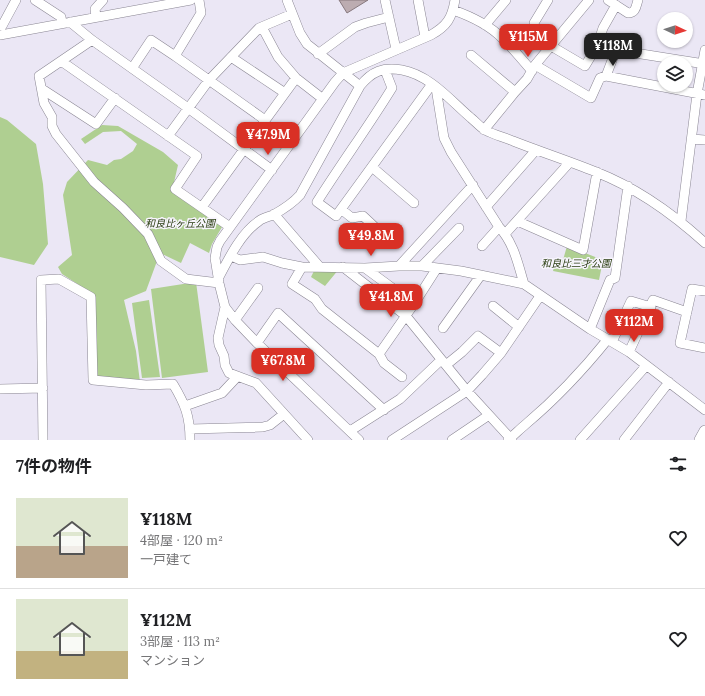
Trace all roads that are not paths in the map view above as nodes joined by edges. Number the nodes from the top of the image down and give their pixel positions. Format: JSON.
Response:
{"nodes":[{"id":1,"x":16,"y":0,"type":"edge"},
{"id":2,"x":35,"y":0,"type":"edge"},
{"id":3,"x":103,"y":0,"type":"edge"},
{"id":4,"x":191,"y":0,"type":"edge"},
{"id":5,"x":199,"y":0,"type":"edge"},
{"id":6,"x":287,"y":0,"type":"edge"},
{"id":7,"x":385,"y":0,"type":"edge"},
{"id":8,"x":418,"y":0,"type":"edge"},
{"id":9,"x":455,"y":0,"type":"edge"},
{"id":10,"x":506,"y":0,"type":"edge"},
{"id":11,"x":548,"y":0,"type":"edge"},
{"id":12,"x":589,"y":0,"type":"edge"},
{"id":13,"x":638,"y":0,"type":"edge"},
{"id":14,"x":612,"y":2,"type":"edge"},
{"id":15,"x":453,"y":10,"type":"junction"},
{"id":16,"x":292,"y":14,"type":"junction"},
{"id":17,"x":96,"y":17,"type":"junction"},
{"id":18,"x":389,"y":17,"type":"junction"},
{"id":19,"x":66,"y":22,"type":"junction"},
{"id":20,"x":534,"y":23,"type":"dead end"},
{"id":21,"x":485,"y":25,"type":"junction"},
{"id":22,"x":262,"y":27,"type":"junction"},
{"id":23,"x":1,"y":30,"type":"edge"},
{"id":24,"x":426,"y":37,"type":"junction"},
{"id":25,"x":92,"y":40,"type":"junction"},
{"id":26,"x":551,"y":46,"type":"junction"},
{"id":27,"x":396,"y":49,"type":"junction"},
{"id":28,"x":705,"y":50,"type":"edge"},
{"id":29,"x":318,"y":54,"type":"junction"},
{"id":30,"x":471,"y":55,"type":"dead end"},
{"id":31,"x":175,"y":56,"type":"junction"},
{"id":32,"x":231,"y":57,"type":"junction"},
{"id":33,"x":61,"y":60,"type":"junction"},
{"id":34,"x":704,"y":64,"type":"edge"},
{"id":35,"x":132,"y":67,"type":"junction"},
{"id":36,"x":534,"y":68,"type":"junction"},
{"id":37,"x":385,"y":70,"type":"junction"},
{"id":38,"x":343,"y":73,"type":"junction"},
{"id":39,"x":606,"y":76,"type":"junction"},
{"id":40,"x":296,"y":78,"type":"junction"},
{"id":41,"x":209,"y":80,"type":"junction"},
{"id":42,"x":360,"y":86,"type":"junction"},
{"id":43,"x":434,"y":86,"type":"junction"},
{"id":44,"x":42,"y":89,"type":"junction"},
{"id":45,"x":285,"y":92,"type":"junction"},
{"id":46,"x":515,"y":92,"type":"junction"},
{"id":47,"x":701,"y":95,"type":"edge"},
{"id":48,"x":115,"y":98,"type":"junction"},
{"id":49,"x":323,"y":99,"type":"junction"},
{"id":50,"x":188,"y":108,"type":"junction"},
{"id":51,"x":265,"y":120,"type":"junction"},
{"id":52,"x":484,"y":130,"type":"junction"},
{"id":53,"x":168,"y":136,"type":"junction"},
{"id":54,"x":692,"y":139,"type":"junction"},
{"id":55,"x":705,"y":140,"type":"edge"},
{"id":56,"x":244,"y":149,"type":"junction"},
{"id":57,"x":536,"y":150,"type":"junction"},
{"id":58,"x":570,"y":162,"type":"junction"},
{"id":59,"x":372,"y":167,"type":"junction"},
{"id":60,"x":272,"y":170,"type":"junction"},
{"id":61,"x":597,"y":172,"type":"junction"},
{"id":62,"x":473,"y":185,"type":"junction"},
{"id":63,"x":628,"y":186,"type":"junction"},
{"id":64,"x":414,"y":204,"type":"dead end"},
{"id":65,"x":202,"y":207,"type":"junction"},
{"id":66,"x":486,"y":207,"type":"junction"},
{"id":67,"x":341,"y":209,"type":"junction"},
{"id":68,"x":274,"y":214,"type":"junction"},
{"id":69,"x":517,"y":221,"type":"junction"},
{"id":70,"x":682,"y":221,"type":"junction"},
{"id":71,"x":230,"y":227,"type":"junction"},
{"id":72,"x":459,"y":228,"type":"dead end"},
{"id":73,"x":379,"y":230,"type":"dead end"},
{"id":74,"x":502,"y":231,"type":"junction"},
{"id":75,"x":705,"y":242,"type":"edge"},
{"id":76,"x":482,"y":246,"type":"dead end"},
{"id":77,"x":231,"y":256,"type":"junction"},
{"id":78,"x":319,"y":266,"type":"junction"},
{"id":79,"x":399,"y":266,"type":"junction"},
{"id":80,"x":422,"y":266,"type":"junction"},
{"id":81,"x":302,"y":267,"type":"junction"},
{"id":82,"x":343,"y":267,"type":"junction"},
{"id":83,"x":366,"y":268,"type":"junction"},
{"id":84,"x":437,"y":268,"type":"junction"},
{"id":85,"x":481,"y":276,"type":"junction"},
{"id":86,"x":219,"y":281,"type":"junction"},
{"id":87,"x":524,"y":284,"type":"junction"},
{"id":88,"x":258,"y":288,"type":"dead end"},
{"id":89,"x":705,"y":291,"type":"edge"},
{"id":90,"x":540,"y":296,"type":"junction"},
{"id":91,"x":414,"y":304,"type":"junction"},
{"id":92,"x":493,"y":306,"type":"dead end"},
{"id":93,"x":225,"y":307,"type":"junction"},
{"id":94,"x":651,"y":307,"type":"junction"},
{"id":95,"x":687,"y":312,"type":"junction"},
{"id":96,"x":406,"y":316,"type":"junction"},
{"id":97,"x":235,"y":320,"type":"junction"},
{"id":98,"x":519,"y":327,"type":"junction"},
{"id":99,"x":443,"y":328,"type":"dead end"},
{"id":100,"x":590,"y":329,"type":"junction"},
{"id":101,"x":610,"y":340,"type":"junction"},
{"id":102,"x":257,"y":343,"type":"junction"},
{"id":103,"x":705,"y":348,"type":"edge"},
{"id":104,"x":629,"y":352,"type":"junction"},
{"id":105,"x":501,"y":353,"type":"junction"},
{"id":106,"x":379,"y":354,"type":"junction"},
{"id":107,"x":444,"y":362,"type":"junction"},
{"id":108,"x":646,"y":366,"type":"junction"},
{"id":109,"x":237,"y":377,"type":"junction"},
{"id":110,"x":402,"y":377,"type":"dead end"},
{"id":111,"x":668,"y":382,"type":"junction"},
{"id":112,"x":43,"y":388,"type":"junction"},
{"id":113,"x":0,"y":389,"type":"edge"},
{"id":114,"x":467,"y":391,"type":"junction"},
{"id":115,"x":185,"y":406,"type":"junction"},
{"id":116,"x":384,"y":410,"type":"junction"},
{"id":117,"x":705,"y":410,"type":"edge"},
{"id":118,"x":284,"y":414,"type":"junction"},
{"id":119,"x":489,"y":415,"type":"junction"},
{"id":120,"x":190,"y":429,"type":"junction"},
{"id":121,"x":350,"y":431,"type":"junction"},
{"id":122,"x":705,"y":431,"type":"edge"},
{"id":123,"x":510,"y":439,"type":"edge"},
{"id":124,"x":43,"y":440,"type":"edge"},
{"id":125,"x":190,"y":440,"type":"edge"},
{"id":126,"x":308,"y":440,"type":"edge"},
{"id":127,"x":359,"y":440,"type":"edge"},
{"id":128,"x":392,"y":440,"type":"edge"},
{"id":129,"x":452,"y":440,"type":"edge"},
{"id":130,"x":580,"y":440,"type":"edge"},
{"id":131,"x":624,"y":440,"type":"edge"},
{"id":132,"x":700,"y":440,"type":"edge"}],
"edges":[{"from":1,"to":23,"type":"street"},
{"from":2,"to":19,"type":"street"},
{"from":3,"to":17,"type":"street"},
{"from":4,"to":17,"type":"street"},
{"from":5,"to":31,"type":"street"},
{"from":6,"to":16,"type":"street"},
{"from":7,"to":18,"type":"street"},
{"from":8,"to":24,"type":"street"},
{"from":9,"to":15,"type":"street"},
{"from":10,"to":21,"type":"street"},
{"from":11,"to":20,"type":"street"},
{"from":12,"to":26,"type":"street"},
{"from":13,"to":14,"type":"street"},
{"from":14,"to":26,"type":"street"},
{"from":15,"to":21,"type":"street"},
{"from":15,"to":24,"type":"street"},
{"from":16,"to":22,"type":"street"},
{"from":16,"to":29,"type":"street"},
{"from":17,"to":19,"type":"street"},
{"from":18,"to":27,"type":"street"},
{"from":18,"to":29,"type":"street"},
{"from":19,"to":23,"type":"street"},
{"from":19,"to":25,"type":"street"},
{"from":21,"to":36,"type":"street"},
{"from":22,"to":32,"type":"street"},
{"from":22,"to":40,"type":"street"},
{"from":24,"to":27,"type":"street"},
{"from":25,"to":33,"type":"street"},
{"from":25,"to":35,"type":"street"},
{"from":26,"to":36,"type":"street"},
{"from":27,"to":38,"type":"street"},
{"from":28,"to":34,"type":"street"},
{"from":29,"to":38,"type":"street"},
{"from":30,"to":46,"type":"street"},
{"from":31,"to":35,"type":"street"},
{"from":31,"to":41,"type":"street"},
{"from":32,"to":41,"type":"street"},
{"from":32,"to":45,"type":"street"},
{"from":33,"to":44,"type":"street"},
{"from":33,"to":48,"type":"street"},
{"from":34,"to":39,"type":"street"},
{"from":34,"to":47,"type":"street"},
{"from":35,"to":50,"type":"street"},
{"from":36,"to":39,"type":"street"},
{"from":36,"to":46,"type":"street"},
{"from":37,"to":42,"type":"street"},
{"from":37,"to":43,"type":"street"},
{"from":37,"to":67,"type":"street"},
{"from":38,"to":42,"type":"street"},
{"from":38,"to":49,"type":"street"},
{"from":39,"to":47,"type":"street"},
{"from":40,"to":45,"type":"street"},
{"from":40,"to":49,"type":"street"},
{"from":41,"to":50,"type":"street"},
{"from":41,"to":51,"type":"street"},
{"from":42,"to":68,"type":"street"},
{"from":43,"to":52,"type":"street"},
{"from":43,"to":59,"type":"street"},
{"from":43,"to":62,"type":"street"},
{"from":44,"to":48,"type":"street"},
{"from":44,"to":86,"type":"street"},
{"from":45,"to":51,"type":"street"},
{"from":46,"to":52,"type":"street"},
{"from":47,"to":54,"type":"street"},
{"from":48,"to":53,"type":"street"},
{"from":49,"to":60,"type":"street"},
{"from":50,"to":53,"type":"street"},
{"from":50,"to":56,"type":"street"},
{"from":51,"to":56,"type":"street"},
{"from":52,"to":57,"type":"street"},
{"from":53,"to":65,"type":"street"},
{"from":54,"to":55,"type":"street"},
{"from":54,"to":70,"type":"street"},
{"from":56,"to":60,"type":"street"},
{"from":56,"to":65,"type":"street"},
{"from":57,"to":58,"type":"street"},
{"from":57,"to":66,"type":"street"},
{"from":58,"to":61,"type":"street"},
{"from":58,"to":69,"type":"street"},
{"from":59,"to":64,"type":"street"},
{"from":59,"to":67,"type":"street"},
{"from":60,"to":71,"type":"street"},
{"from":61,"to":63,"type":"street"},
{"from":61,"to":69,"type":"street"},
{"from":62,"to":66,"type":"street"},
{"from":62,"to":79,"type":"street"},
{"from":63,"to":70,"type":"street"},
{"from":63,"to":100,"type":"street"},
{"from":65,"to":71,"type":"street"},
{"from":66,"to":74,"type":"street"},
{"from":67,"to":73,"type":"street"},
{"from":68,"to":77,"type":"street"},
{"from":68,"to":78,"type":"street"},
{"from":69,"to":74,"type":"street"},
{"from":70,"to":75,"type":"street"},
{"from":71,"to":86,"type":"street"},
{"from":72,"to":80,"type":"street"},
{"from":74,"to":76,"type":"street"},
{"from":74,"to":87,"type":"street"},
{"from":77,"to":81,"type":"street"},
{"from":77,"to":86,"type":"street"},
{"from":78,"to":81,"type":"street"},
{"from":78,"to":82,"type":"street"},
{"from":79,"to":80,"type":"street"},
{"from":79,"to":83,"type":"street"},
{"from":80,"to":84,"type":"street"},
{"from":81,"to":106,"type":"street"},
{"from":82,"to":83,"type":"street"},
{"from":82,"to":96,"type":"street"},
{"from":83,"to":91,"type":"street"},
{"from":84,"to":85,"type":"street"},
{"from":84,"to":91,"type":"street"},
{"from":85,"to":87,"type":"street"},
{"from":85,"to":99,"type":"street"},
{"from":86,"to":93,"type":"street"},
{"from":87,"to":90,"type":"street"},
{"from":88,"to":97,"type":"street"},
{"from":89,"to":95,"type":"street"},
{"from":90,"to":98,"type":"street"},
{"from":90,"to":100,"type":"street"},
{"from":91,"to":96,"type":"street"},
{"from":92,"to":98,"type":"street"},
{"from":93,"to":97,"type":"street"},
{"from":93,"to":109,"type":"street"},
{"from":94,"to":95,"type":"street"},
{"from":94,"to":101,"type":"street"},
{"from":94,"to":104,"type":"street"},
{"from":95,"to":103,"type":"street"},
{"from":96,"to":106,"type":"street"},
{"from":96,"to":107,"type":"street"},
{"from":97,"to":102,"type":"street"},
{"from":98,"to":105,"type":"street"},
{"from":100,"to":101,"type":"street"},
{"from":101,"to":104,"type":"street"},
{"from":101,"to":123,"type":"street"},
{"from":102,"to":116,"type":"street"},
{"from":102,"to":121,"type":"street"},
{"from":104,"to":108,"type":"street"},
{"from":105,"to":107,"type":"street"},
{"from":105,"to":114,"type":"street"},
{"from":106,"to":110,"type":"street"},
{"from":107,"to":114,"type":"street"},
{"from":107,"to":116,"type":"street"},
{"from":108,"to":111,"type":"street"},
{"from":108,"to":130,"type":"street"},
{"from":109,"to":115,"type":"street"},
{"from":109,"to":118,"type":"street"},
{"from":111,"to":117,"type":"street"},
{"from":111,"to":131,"type":"street"},
{"from":112,"to":113,"type":"street"},
{"from":112,"to":115,"type":"street"},
{"from":112,"to":124,"type":"street"},
{"from":114,"to":119,"type":"street"},
{"from":114,"to":128,"type":"street"},
{"from":115,"to":120,"type":"street"},
{"from":116,"to":121,"type":"street"},
{"from":118,"to":120,"type":"street"},
{"from":118,"to":126,"type":"street"},
{"from":119,"to":123,"type":"street"},
{"from":119,"to":129,"type":"street"},
{"from":120,"to":125,"type":"street"},
{"from":121,"to":127,"type":"street"},
{"from":122,"to":132,"type":"main road"}]}
